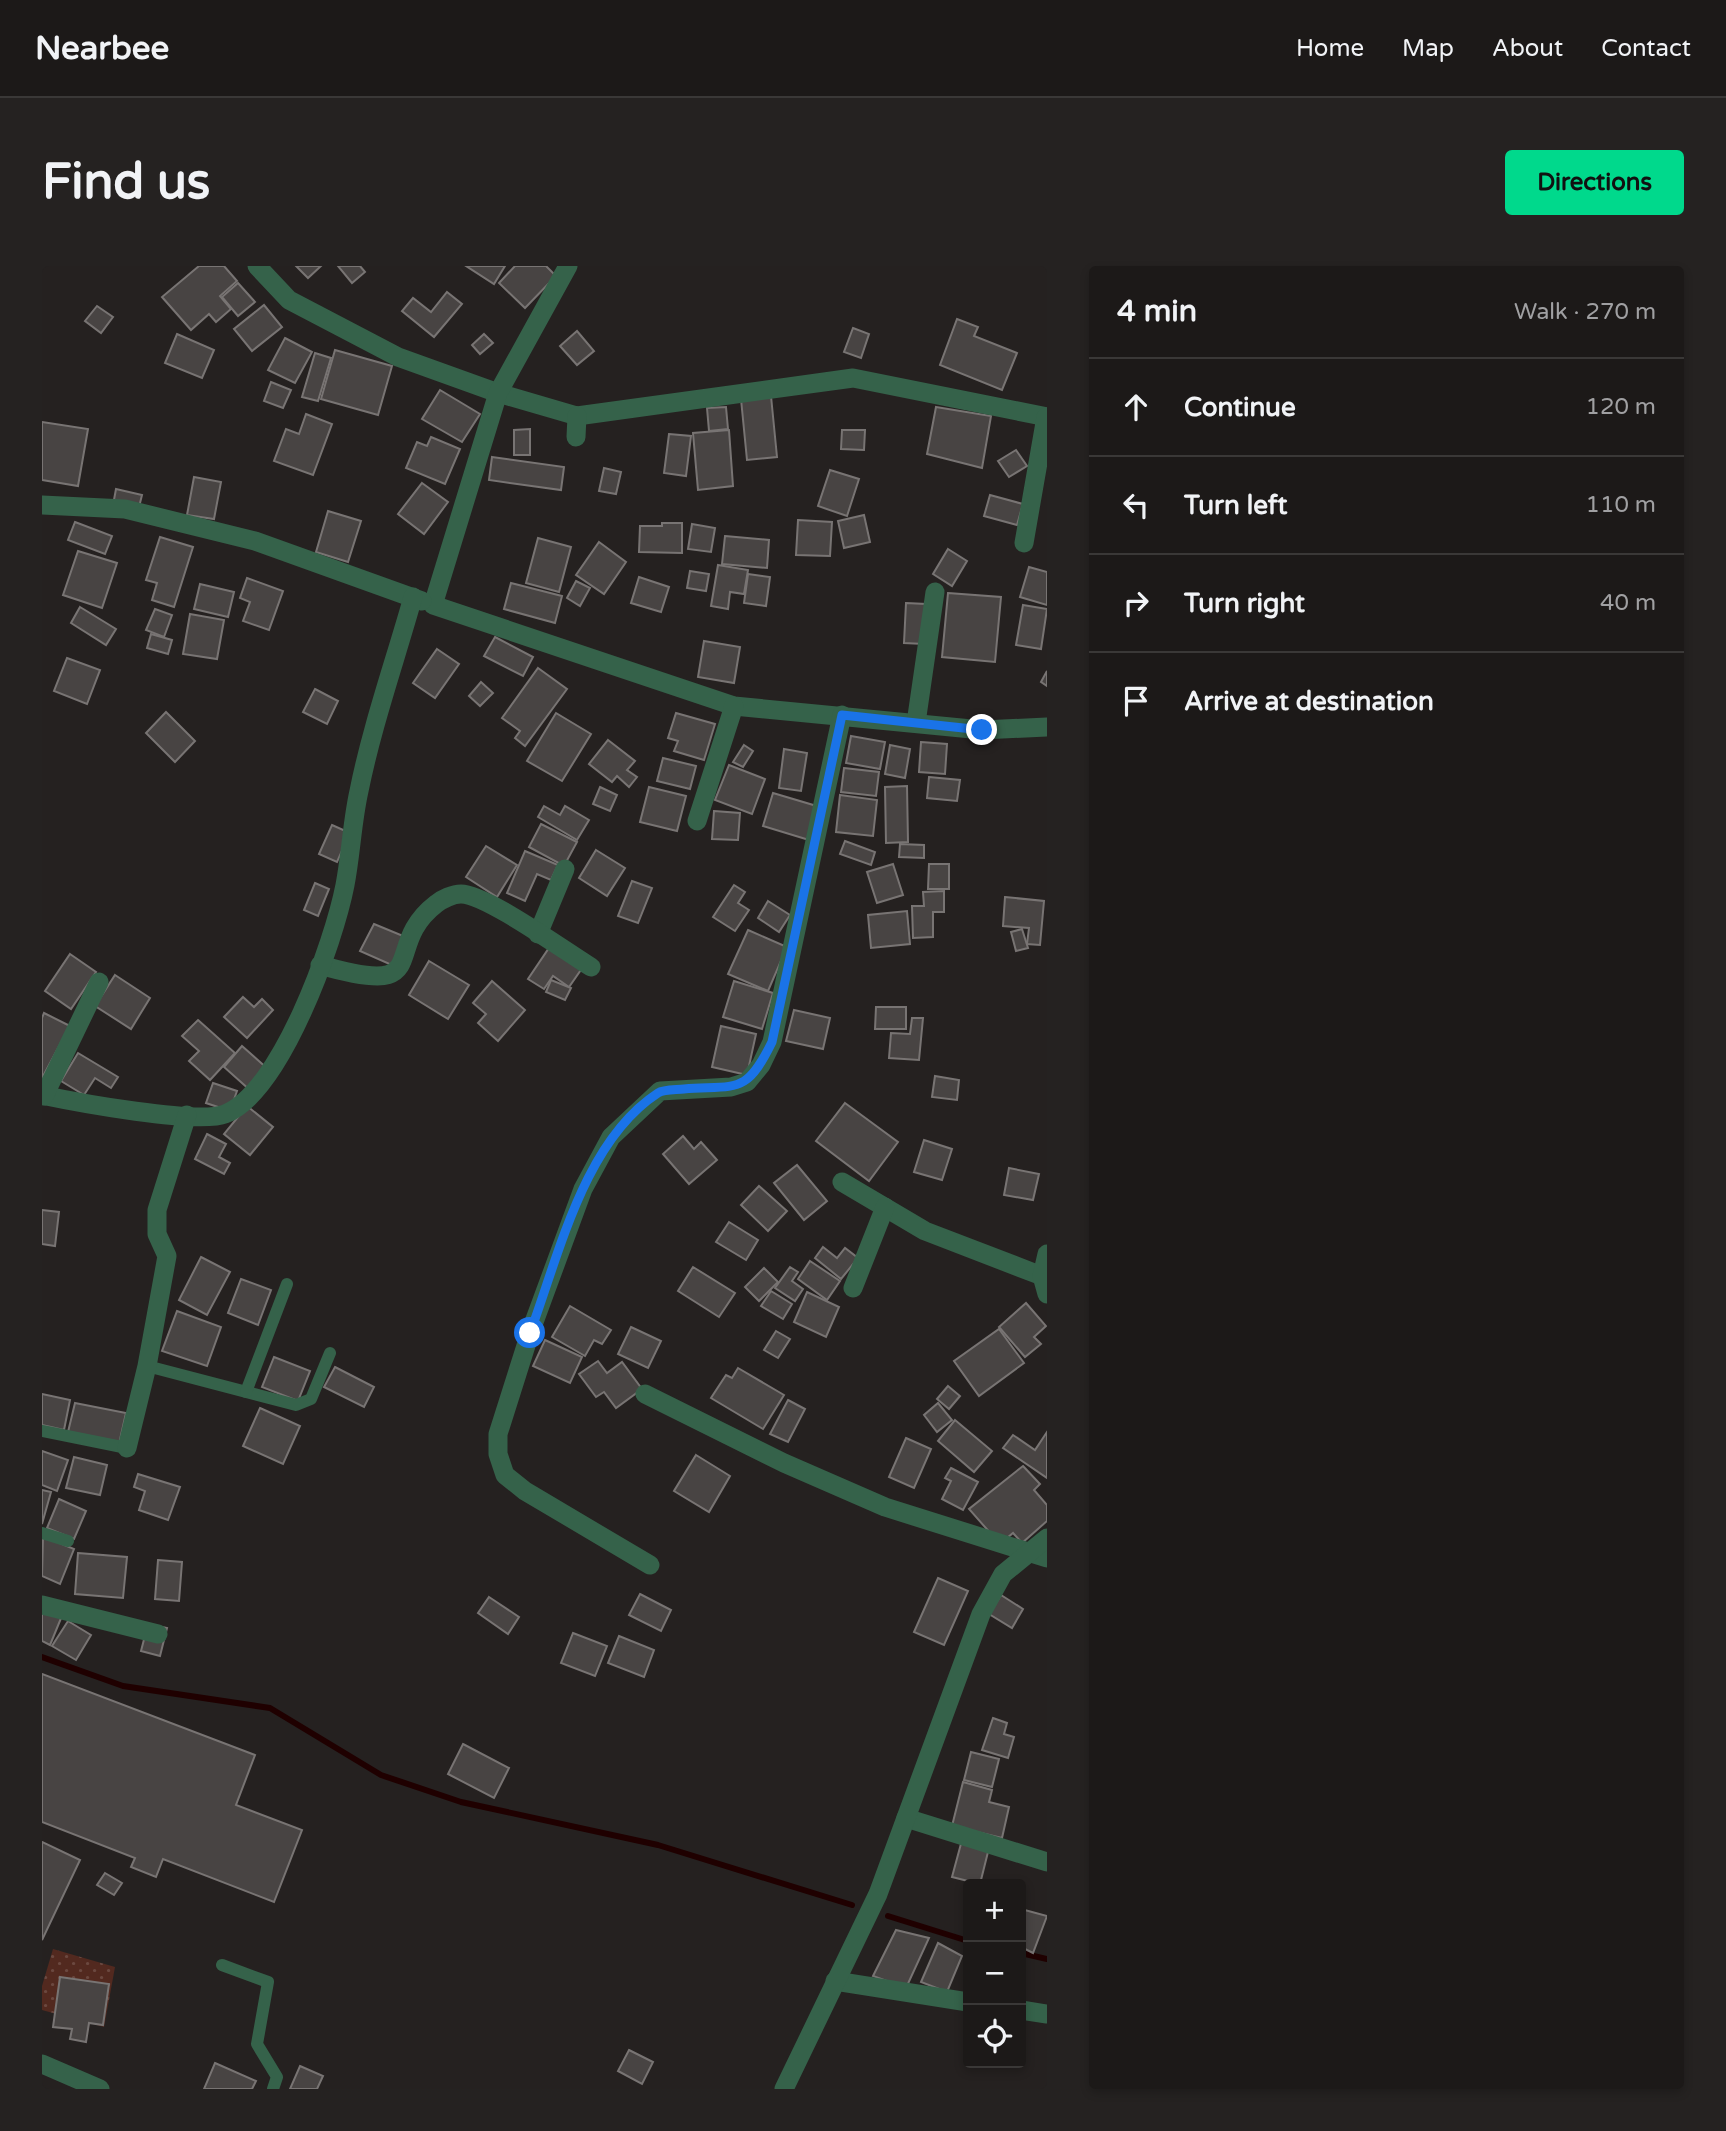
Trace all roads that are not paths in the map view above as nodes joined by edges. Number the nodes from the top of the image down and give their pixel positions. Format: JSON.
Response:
{"nodes":[{"id":1,"x":257,"y":266,"type":"edge"},
{"id":2,"x":568,"y":266,"type":"edge"},
{"id":3,"x":498,"y":393,"type":"junction"},
{"id":4,"x":577,"y":416,"type":"junction"},
{"id":5,"x":1047,"y":417,"type":"edge"},
{"id":6,"x":576,"y":437,"type":"dead end"},
{"id":7,"x":42,"y":505,"type":"edge"},
{"id":8,"x":1024,"y":543,"type":"dead end"},
{"id":9,"x":935,"y":592,"type":"dead end"},
{"id":10,"x":413,"y":597,"type":"junction"},
{"id":11,"x":433,"y":605,"type":"junction"},
{"id":12,"x":734,"y":706,"type":"junction"},
{"id":13,"x":842,"y":715,"type":"junction"},
{"id":14,"x":916,"y":723,"type":"junction"},
{"id":15,"x":1047,"y":727,"type":"edge"},
{"id":16,"x":697,"y":821,"type":"dead end"},
{"id":17,"x":565,"y":869,"type":"dead end"},
{"id":18,"x":538,"y":934,"type":"junction"},
{"id":19,"x":320,"y":965,"type":"junction"},
{"id":20,"x":591,"y":967,"type":"dead end"},
{"id":21,"x":99,"y":982,"type":"dead end"},
{"id":22,"x":43,"y":1095,"type":"edge"},
{"id":23,"x":187,"y":1115,"type":"junction"},
{"id":24,"x":842,"y":1182,"type":"dead end"},
{"id":25,"x":885,"y":1208,"type":"junction"},
{"id":26,"x":1047,"y":1254,"type":"edge"},
{"id":27,"x":287,"y":1284,"type":"dead end"},
{"id":28,"x":1044,"y":1285,"type":"edge"},
{"id":29,"x":853,"y":1289,"type":"dead end"},
{"id":30,"x":330,"y":1353,"type":"dead end"},
{"id":31,"x":147,"y":1366,"type":"junction"},
{"id":32,"x":246,"y":1392,"type":"junction"},
{"id":33,"x":645,"y":1394,"type":"dead end"},
{"id":34,"x":42,"y":1431,"type":"edge"},
{"id":35,"x":127,"y":1448,"type":"joint"},
{"id":36,"x":42,"y":1532,"type":"edge"},
{"id":37,"x":1047,"y":1538,"type":"edge"},
{"id":38,"x":68,"y":1541,"type":"dead end"},
{"id":39,"x":1027,"y":1552,"type":"junction"},
{"id":40,"x":1047,"y":1558,"type":"edge"},
{"id":41,"x":650,"y":1565,"type":"dead end"},
{"id":42,"x":42,"y":1605,"type":"edge"},
{"id":43,"x":158,"y":1634,"type":"dead end"},
{"id":44,"x":906,"y":1818,"type":"junction"},
{"id":45,"x":1047,"y":1862,"type":"edge"},
{"id":46,"x":222,"y":1965,"type":"dead end"},
{"id":47,"x":835,"y":1981,"type":"junction"},
{"id":48,"x":963,"y":2001,"type":"edge"},
{"id":49,"x":1026,"y":2011,"type":"edge"},
{"id":50,"x":1047,"y":2014,"type":"edge"},
{"id":51,"x":42,"y":2064,"type":"edge"},
{"id":52,"x":100,"y":2089,"type":"edge"},
{"id":53,"x":273,"y":2089,"type":"edge"},
{"id":54,"x":784,"y":2089,"type":"edge"}],
"edges":[{"from":1,"to":3,"type":"street"},
{"from":2,"to":3,"type":"street"},
{"from":3,"to":4,"type":"street"},
{"from":3,"to":11,"type":"street"},
{"from":4,"to":5,"type":"street"},
{"from":4,"to":6,"type":"street"},
{"from":5,"to":8,"type":"street"},
{"from":7,"to":10,"type":"street"},
{"from":9,"to":14,"type":"street"},
{"from":10,"to":11,"type":"street"},
{"from":10,"to":19,"type":"street"},
{"from":11,"to":12,"type":"street"},
{"from":12,"to":13,"type":"street"},
{"from":12,"to":16,"type":"street"},
{"from":13,"to":14,"type":"street"},
{"from":13,"to":41,"type":"street"},
{"from":14,"to":15,"type":"street"},
{"from":17,"to":18,"type":"street"},
{"from":18,"to":19,"type":"street"},
{"from":18,"to":20,"type":"street"},
{"from":19,"to":23,"type":"street"},
{"from":21,"to":22,"type":"street"},
{"from":22,"to":23,"type":"street"},
{"from":23,"to":31,"type":"street"},
{"from":24,"to":25,"type":"street"},
{"from":25,"to":28,"type":"street"},
{"from":25,"to":29,"type":"street"},
{"from":26,"to":28,"type":"street"},
{"from":27,"to":32,"type":"lane"},
{"from":30,"to":32,"type":"lane"},
{"from":31,"to":32,"type":"lane"},
{"from":31,"to":35,"type":"street"},
{"from":33,"to":39,"type":"street"},
{"from":34,"to":35,"type":"lane"},
{"from":36,"to":38,"type":"lane"},
{"from":37,"to":39,"type":"street"},
{"from":39,"to":40,"type":"street"},
{"from":39,"to":44,"type":"street"},
{"from":42,"to":43,"type":"street"},
{"from":44,"to":45,"type":"street"},
{"from":44,"to":47,"type":"street"},
{"from":46,"to":53,"type":"lane"},
{"from":47,"to":48,"type":"street"},
{"from":47,"to":54,"type":"street"},
{"from":49,"to":50,"type":"street"},
{"from":51,"to":52,"type":"street"}]}
